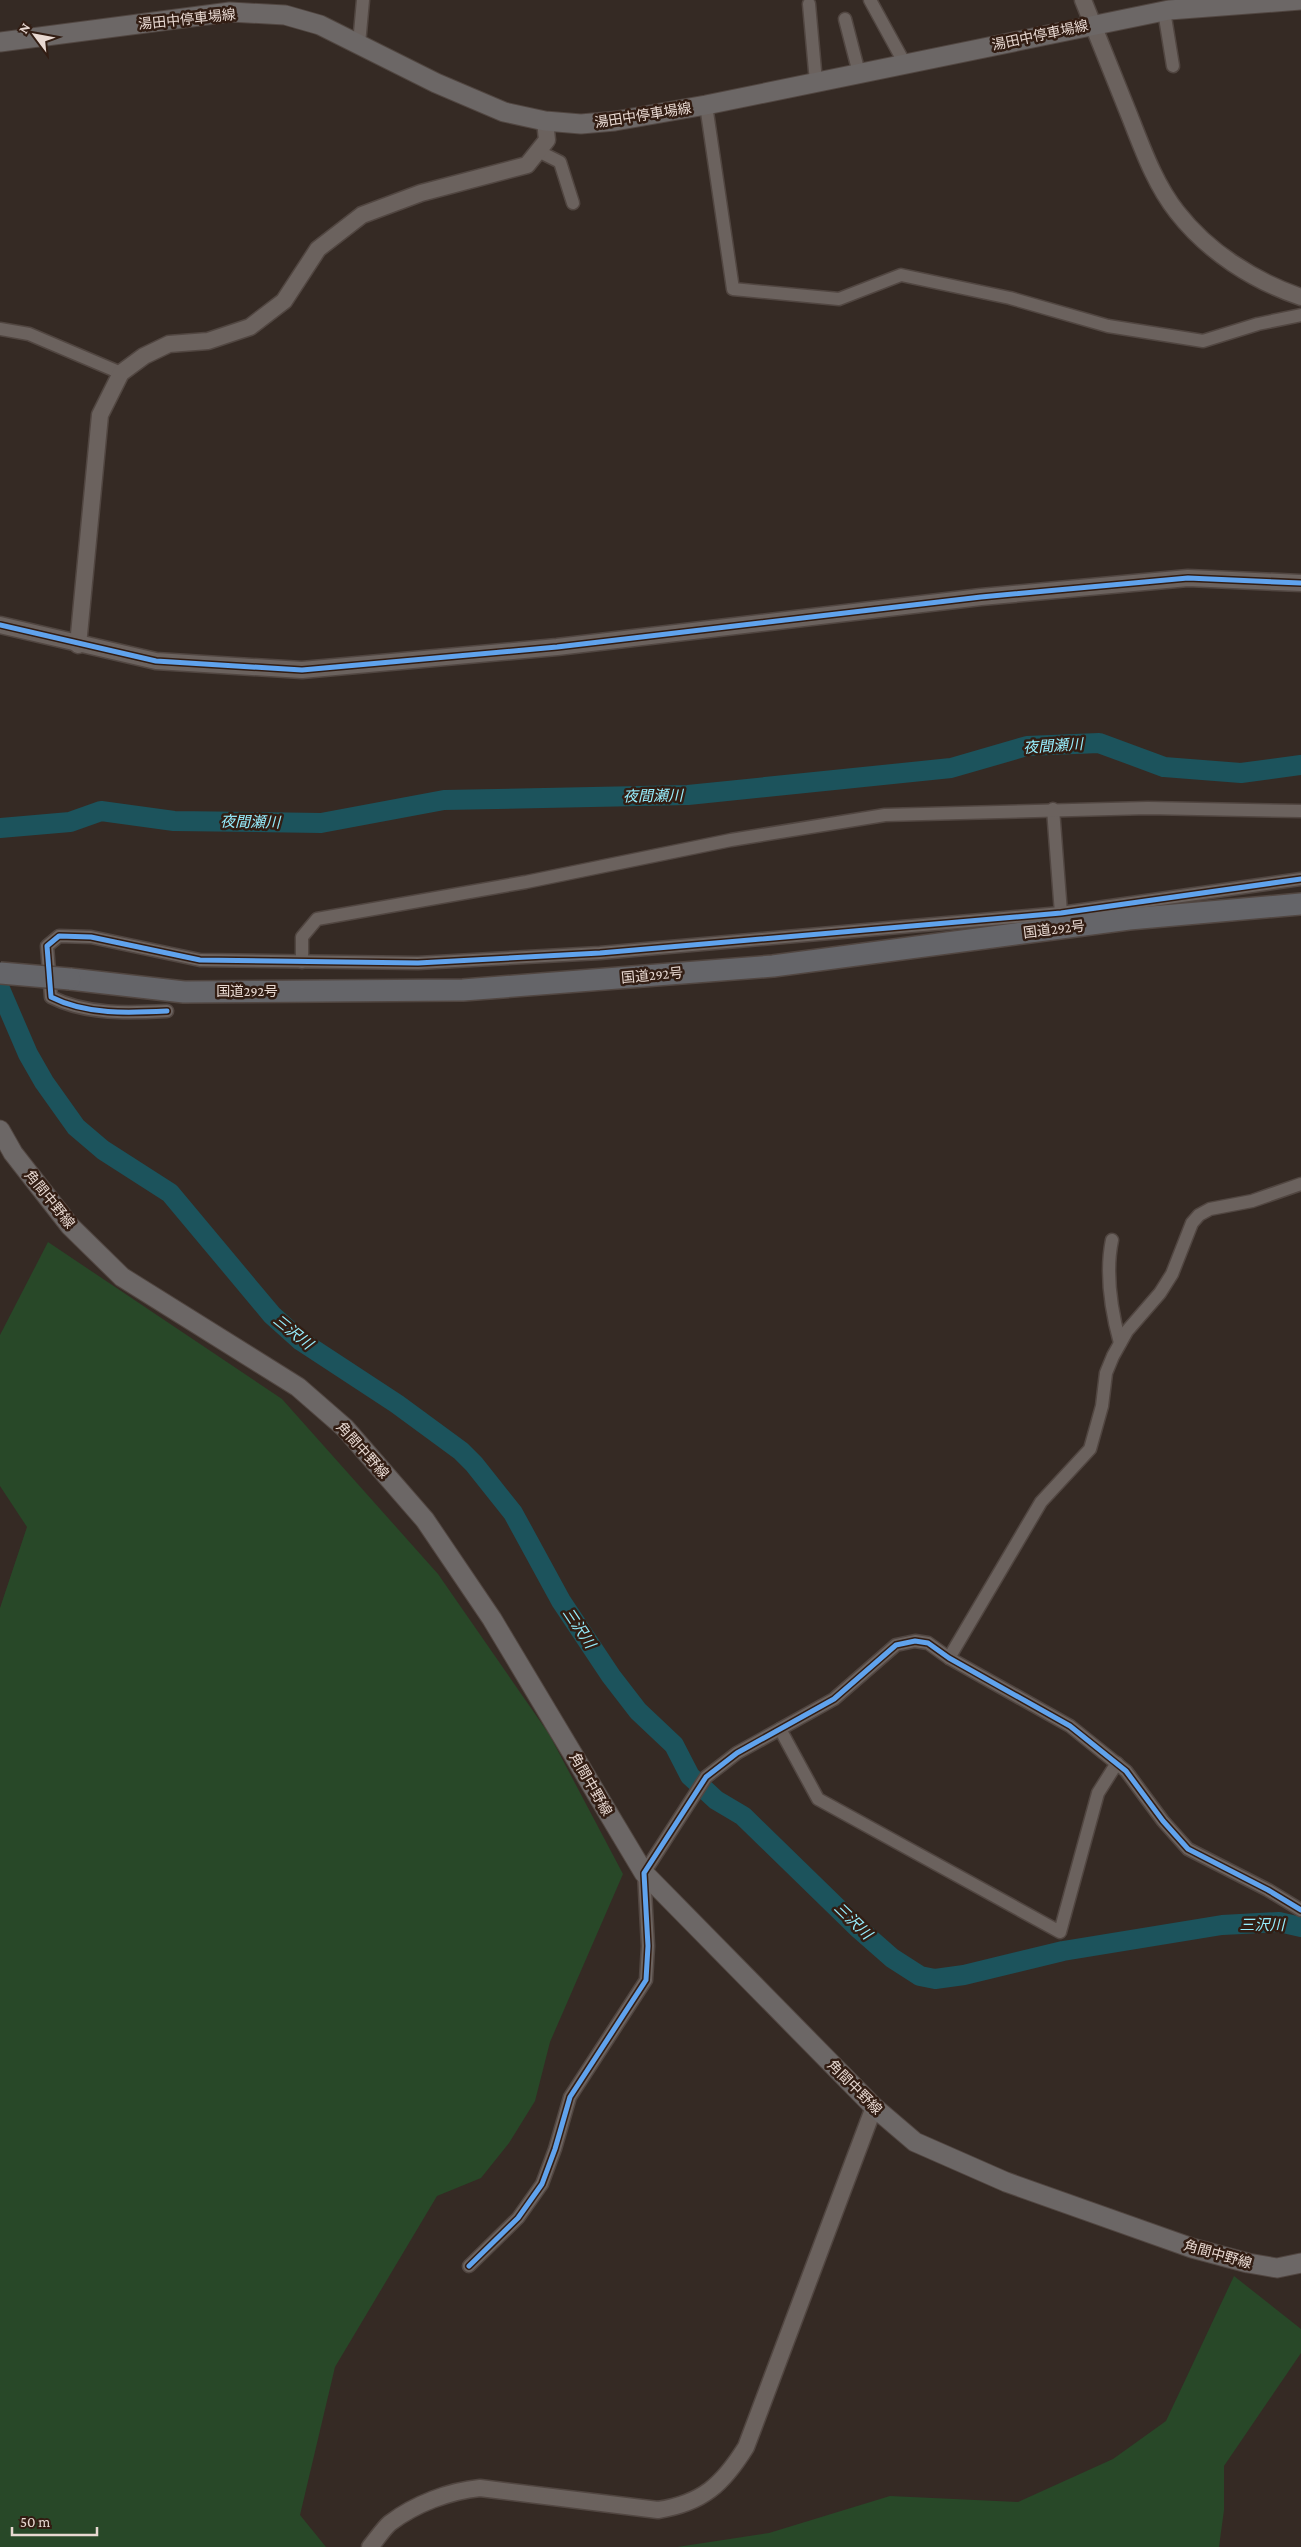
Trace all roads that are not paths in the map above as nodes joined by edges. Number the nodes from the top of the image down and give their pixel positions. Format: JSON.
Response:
{"nodes":[{"id":1,"x":363,"y":0,"type":"edge"},
{"id":2,"x":870,"y":0,"type":"edge"},
{"id":3,"x":1083,"y":0,"type":"edge"},
{"id":4,"x":1301,"y":0,"type":"edge"},
{"id":5,"x":809,"y":4,"type":"dead end"},
{"id":6,"x":1164,"y":11,"type":"junction"},
{"id":7,"x":845,"y":19,"type":"dead end"},
{"id":8,"x":1093,"y":24,"type":"junction"},
{"id":9,"x":0,"y":42,"type":"edge"},
{"id":10,"x":360,"y":44,"type":"junction"},
{"id":11,"x":905,"y":64,"type":"junction"},
{"id":12,"x":1173,"y":66,"type":"dead end"},
{"id":13,"x":859,"y":73,"type":"junction"},
{"id":14,"x":816,"y":82,"type":"junction"},
{"id":15,"x":706,"y":105,"type":"junction"},
{"id":16,"x":545,"y":121,"type":"junction"},
{"id":17,"x":538,"y":151,"type":"junction"},
{"id":18,"x":573,"y":203,"type":"dead end"},
{"id":19,"x":1301,"y":297,"type":"edge"},
{"id":20,"x":1301,"y":315,"type":"edge"},
{"id":21,"x":0,"y":329,"type":"edge"},
{"id":22,"x":121,"y":373,"type":"junction"},
{"id":23,"x":1301,"y":582,"type":"edge"},
{"id":24,"x":0,"y":625,"type":"edge"},
{"id":25,"x":78,"y":645,"type":"junction"},
{"id":26,"x":1053,"y":809,"type":"junction"},
{"id":27,"x":1301,"y":810,"type":"edge"},
{"id":28,"x":1301,"y":879,"type":"edge"},
{"id":29,"x":1301,"y":904,"type":"edge"},
{"id":30,"x":1061,"y":913,"type":"junction"},
{"id":31,"x":302,"y":962,"type":"junction"},
{"id":32,"x":0,"y":973,"type":"edge"},
{"id":33,"x":167,"y":1011,"type":"dead end"},
{"id":34,"x":0,"y":1130,"type":"edge"},
{"id":35,"x":1301,"y":1184,"type":"edge"},
{"id":36,"x":1112,"y":1240,"type":"dead end"},
{"id":37,"x":1120,"y":1343,"type":"junction"},
{"id":38,"x":949,"y":1658,"type":"junction"},
{"id":39,"x":780,"y":1729,"type":"junction"},
{"id":40,"x":1117,"y":1763,"type":"junction"},
{"id":41,"x":644,"y":1873,"type":"junction"},
{"id":42,"x":1301,"y":1910,"type":"edge"},
{"id":43,"x":874,"y":2108,"type":"junction"},
{"id":44,"x":1301,"y":2263,"type":"edge"},
{"id":45,"x":469,"y":2266,"type":"dead end"},
{"id":46,"x":370,"y":2547,"type":"edge"}],
"edges":[{"from":1,"to":10,"type":"street"},
{"from":2,"to":11,"type":"street"},
{"from":3,"to":8,"type":"street"},
{"from":4,"to":6,"type":"main road","name":"湯田中停車場線"},
{"from":5,"to":14,"type":"street"},
{"from":6,"to":8,"type":"main road","name":"湯田中停車場線"},
{"from":6,"to":12,"type":"street"},
{"from":7,"to":13,"type":"street"},
{"from":8,"to":11,"type":"main road","name":"湯田中停車場線"},
{"from":8,"to":19,"type":"street"},
{"from":9,"to":10,"type":"main road","name":"湯田中停車場線"},
{"from":10,"to":16,"type":"main road","name":"湯田中停車場線"},
{"from":11,"to":13,"type":"main road","name":"湯田中停車場線"},
{"from":13,"to":14,"type":"main road","name":"湯田中停車場線"},
{"from":14,"to":15,"type":"main road","name":"湯田中停車場線"},
{"from":15,"to":16,"type":"main road","name":"湯田中停車場線"},
{"from":15,"to":20,"type":"street"},
{"from":16,"to":17,"type":"street"},
{"from":17,"to":18,"type":"street"},
{"from":17,"to":22,"type":"street"},
{"from":21,"to":22,"type":"street"},
{"from":22,"to":25,"type":"street"},
{"from":23,"to":25,"type":"street"},
{"from":24,"to":25,"type":"street"},
{"from":26,"to":27,"type":"street"},
{"from":26,"to":30,"type":"street"},
{"from":26,"to":31,"type":"street"},
{"from":28,"to":30,"type":"street"},
{"from":29,"to":32,"type":"highway","name":"国道292号","bridge":true},
{"from":30,"to":31,"type":"street"},
{"from":31,"to":33,"type":"street"},
{"from":34,"to":41,"type":"main road","name":"角間中野線"},
{"from":35,"to":37,"type":"street"},
{"from":36,"to":37,"type":"street"},
{"from":37,"to":38,"type":"street"},
{"from":38,"to":39,"type":"street"},
{"from":38,"to":40,"type":"street"},
{"from":39,"to":40,"type":"street"},
{"from":39,"to":41,"type":"street"},
{"from":40,"to":42,"type":"street"},
{"from":41,"to":43,"type":"main road","name":"角間中野線"},
{"from":41,"to":45,"type":"street"},
{"from":43,"to":44,"type":"main road","name":"角間中野線"},
{"from":43,"to":46,"type":"street"}]}
